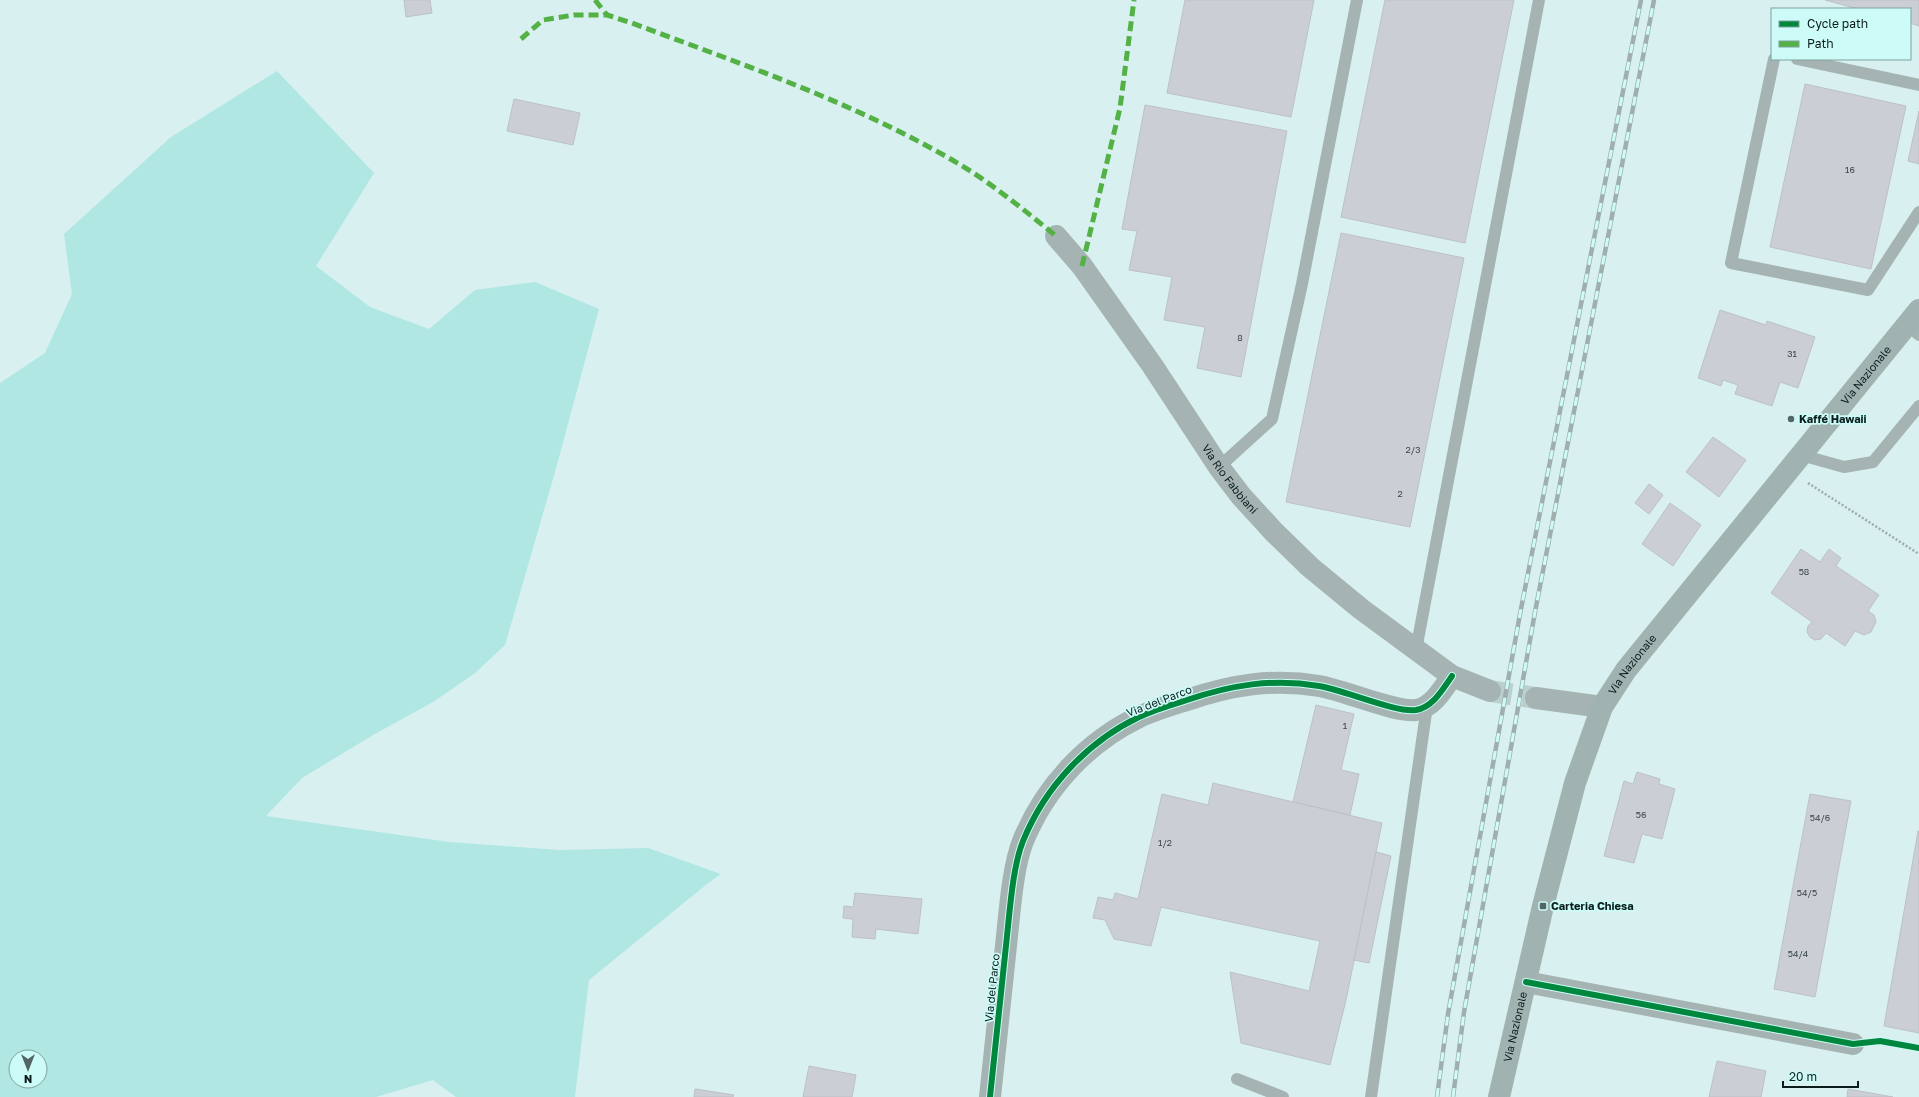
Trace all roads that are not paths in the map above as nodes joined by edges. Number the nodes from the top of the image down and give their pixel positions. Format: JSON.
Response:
{"nodes":[{"id":1,"x":1357,"y":0,"type":"edge"},
{"id":2,"x":1539,"y":0,"type":"edge"},
{"id":3,"x":1774,"y":60,"type":"edge"},
{"id":4,"x":1802,"y":60,"type":"edge"},
{"id":5,"x":1919,"y":85,"type":"edge"},
{"id":6,"x":1919,"y":212,"type":"edge"},
{"id":7,"x":1056,"y":236,"type":"dead end"},
{"id":8,"x":1915,"y":323,"type":"edge"},
{"id":9,"x":1919,"y":406,"type":"edge"},
{"id":10,"x":1795,"y":463,"type":"junction"},
{"id":11,"x":1219,"y":467,"type":"junction"},
{"id":12,"x":1416,"y":650,"type":"junction"},
{"id":13,"x":1452,"y":676,"type":"junction"},
{"id":14,"x":1490,"y":690,"type":"tunnel mouth"},
{"id":15,"x":1536,"y":698,"type":"tunnel mouth"},
{"id":16,"x":1427,"y":706,"type":"junction"},
{"id":17,"x":1602,"y":707,"type":"junction"},
{"id":18,"x":1526,"y":982,"type":"junction"},
{"id":19,"x":1853,"y":1044,"type":"dead end"},
{"id":20,"x":1238,"y":1079,"type":"dead end"},
{"id":21,"x":990,"y":1097,"type":"edge"},
{"id":22,"x":1283,"y":1097,"type":"edge"},
{"id":23,"x":1371,"y":1097,"type":"edge"},
{"id":24,"x":1499,"y":1097,"type":"edge"}],
"edges":[{"from":1,"to":11,"type":"lane"},
{"from":2,"to":12,"type":"lane"},
{"from":3,"to":6,"type":"lane"},
{"from":4,"to":5,"type":"lane"},
{"from":7,"to":11,"type":"street","name":"Via Rio Fabbiani"},
{"from":8,"to":10,"type":"main road","name":"Via Nazionale"},
{"from":9,"to":10,"type":"lane"},
{"from":10,"to":17,"type":"main road","name":"Via Nazionale"},
{"from":11,"to":12,"type":"street","name":"Via Rio Fabbiani"},
{"from":12,"to":13,"type":"street","name":"Via Rio Fabbiani"},
{"from":13,"to":14,"type":"street"},
{"from":13,"to":16,"type":"street"},
{"from":15,"to":17,"type":"street"},
{"from":16,"to":21,"type":"street","name":"Via del Parco"},
{"from":16,"to":23,"type":"lane"},
{"from":17,"to":18,"type":"main road","name":"Via Nazionale"},
{"from":18,"to":19,"type":"street"},
{"from":18,"to":24,"type":"main road","name":"Via Nazionale"},
{"from":20,"to":22,"type":"lane"}]}
